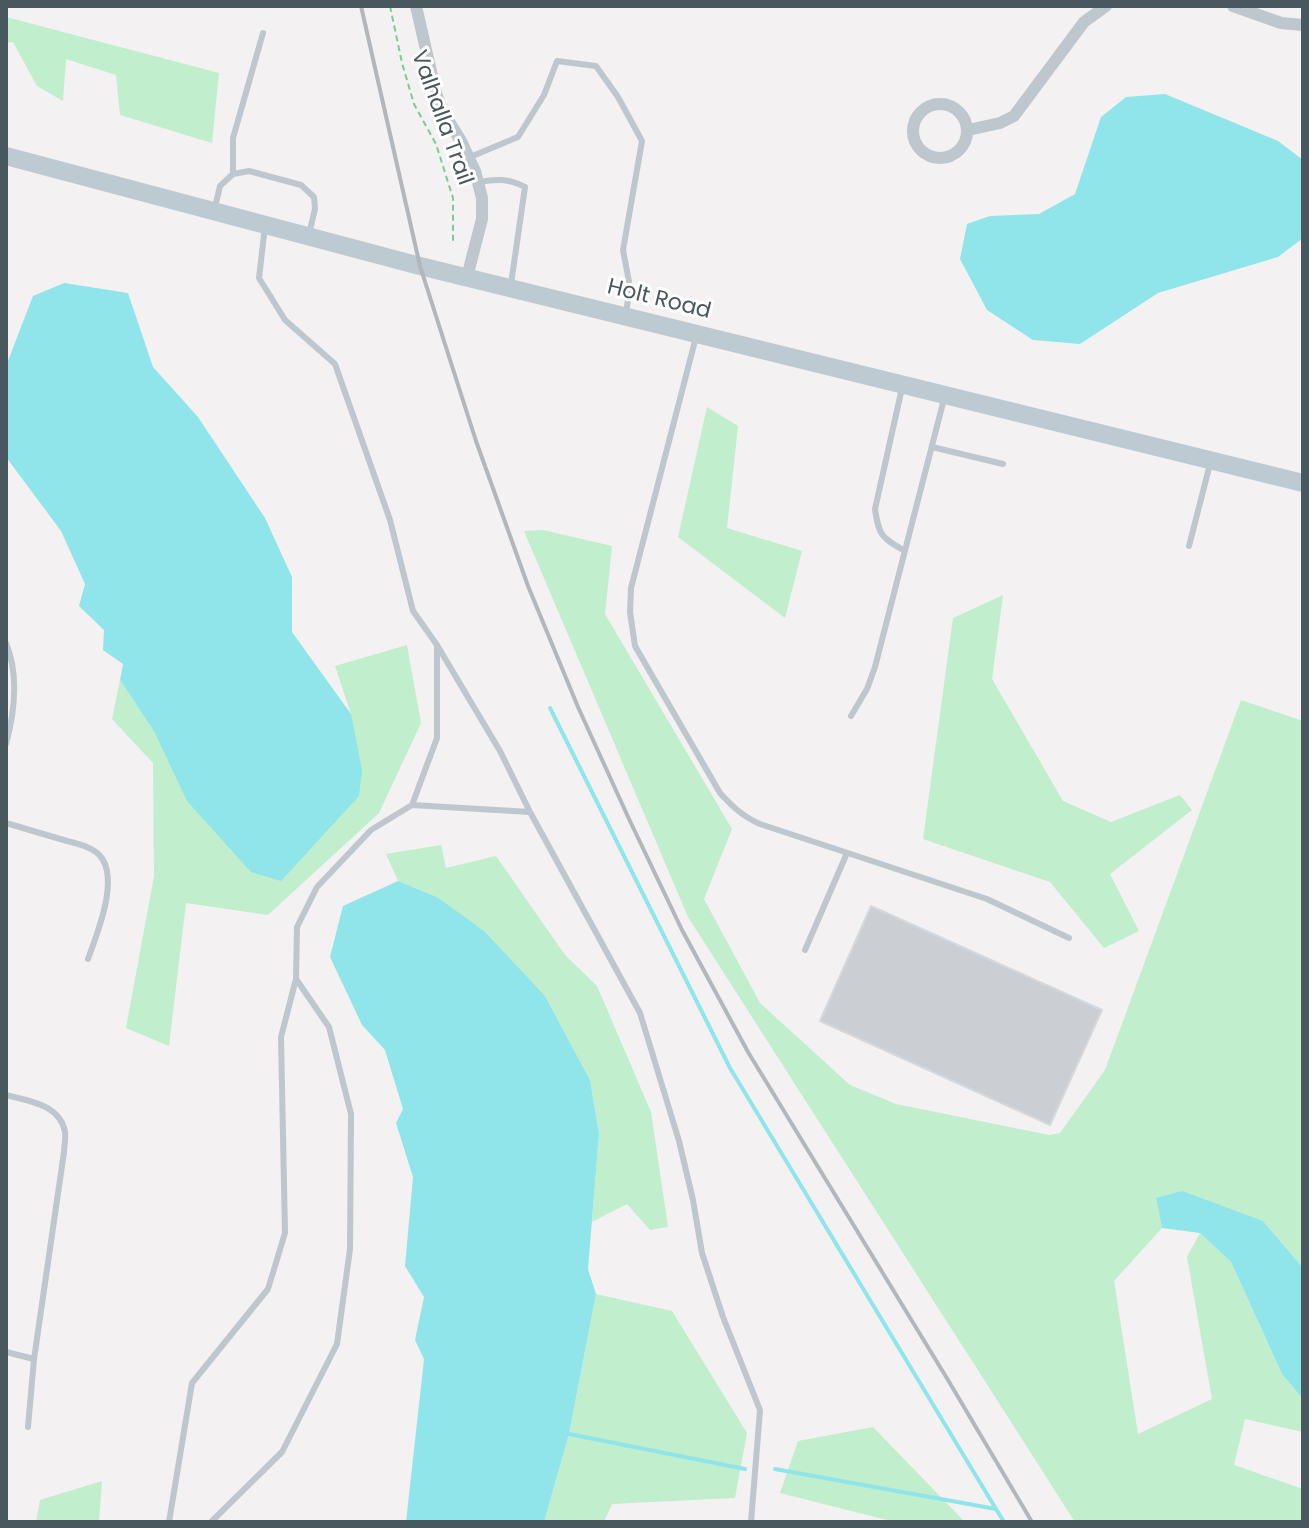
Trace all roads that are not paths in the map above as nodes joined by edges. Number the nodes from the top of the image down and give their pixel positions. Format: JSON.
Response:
{"nodes":[{"id":1,"x":416,"y":6,"type":"edge"},
{"id":2,"x":1106,"y":6,"type":"edge"},
{"id":3,"x":1233,"y":6,"type":"edge"},
{"id":4,"x":1303,"y":25,"type":"edge"},
{"id":5,"x":263,"y":33,"type":"dead end"},
{"id":6,"x":968,"y":130,"type":"junction"},
{"id":7,"x":6,"y":156,"type":"edge"},
{"id":8,"x":469,"y":158,"type":"junction"},
{"id":9,"x":233,"y":174,"type":"junction"},
{"id":10,"x":478,"y":182,"type":"junction"},
{"id":11,"x":213,"y":212,"type":"junction"},
{"id":12,"x":265,"y":226,"type":"junction"},
{"id":13,"x":309,"y":237,"type":"junction"},
{"id":14,"x":467,"y":277,"type":"junction"},
{"id":15,"x":510,"y":288,"type":"junction"},
{"id":16,"x":625,"y":316,"type":"junction"},
{"id":17,"x":697,"y":334,"type":"junction"},
{"id":18,"x":903,"y":385,"type":"junction"},
{"id":19,"x":945,"y":395,"type":"junction"},
{"id":20,"x":932,"y":447,"type":"junction"},
{"id":21,"x":1211,"y":461,"type":"junction"},
{"id":22,"x":1003,"y":464,"type":"dead end"},
{"id":23,"x":1303,"y":483,"type":"edge"},
{"id":24,"x":1189,"y":546,"type":"dead end"},
{"id":25,"x":905,"y":551,"type":"junction"},
{"id":26,"x":6,"y":643,"type":"edge"},
{"id":27,"x":437,"y":645,"type":"junction"},
{"id":28,"x":851,"y":716,"type":"dead end"},
{"id":29,"x":6,"y":744,"type":"edge"},
{"id":30,"x":412,"y":805,"type":"junction"},
{"id":31,"x":530,"y":812,"type":"junction"},
{"id":32,"x":6,"y":823,"type":"edge"},
{"id":33,"x":847,"y":853,"type":"junction"},
{"id":34,"x":1069,"y":938,"type":"dead end"},
{"id":35,"x":805,"y":950,"type":"dead end"},
{"id":36,"x":88,"y":959,"type":"dead end"},
{"id":37,"x":296,"y":979,"type":"junction"},
{"id":38,"x":6,"y":1095,"type":"edge"},
{"id":39,"x":6,"y":1352,"type":"edge"},
{"id":40,"x":34,"y":1359,"type":"junction"},
{"id":41,"x":28,"y":1427,"type":"dead end"},
{"id":42,"x":169,"y":1522,"type":"edge"},
{"id":43,"x":211,"y":1522,"type":"edge"},
{"id":44,"x":751,"y":1522,"type":"edge"}],
"edges":[{"from":1,"to":8,"type":"street"},
{"from":2,"to":6,"type":"street"},
{"from":3,"to":4,"type":"street"},
{"from":5,"to":9,"type":"lane"},
{"from":6,"to":6,"type":"street"},
{"from":7,"to":11,"type":"main road","name":"Holt Road"},
{"from":8,"to":10,"type":"street"},
{"from":8,"to":16,"type":"lane"},
{"from":9,"to":11,"type":"lane"},
{"from":9,"to":13,"type":"lane"},
{"from":10,"to":14,"type":"street"},
{"from":10,"to":15,"type":"lane"},
{"from":11,"to":12,"type":"main road","name":"Holt Road"},
{"from":12,"to":13,"type":"main road","name":"Holt Road"},
{"from":12,"to":27,"type":"lane"},
{"from":13,"to":14,"type":"main road","name":"Holt Road"},
{"from":14,"to":15,"type":"main road","name":"Holt Road"},
{"from":15,"to":16,"type":"main road","name":"Holt Road"},
{"from":16,"to":17,"type":"main road","name":"Holt Road"},
{"from":17,"to":18,"type":"main road","name":"Holt Road"},
{"from":17,"to":33,"type":"lane"},
{"from":18,"to":19,"type":"main road","name":"Holt Road"},
{"from":18,"to":25,"type":"lane"},
{"from":19,"to":20,"type":"lane"},
{"from":19,"to":21,"type":"main road","name":"Holt Road"},
{"from":20,"to":22,"type":"lane"},
{"from":20,"to":25,"type":"lane"},
{"from":21,"to":23,"type":"main road","name":"Holt Road"},
{"from":21,"to":24,"type":"lane"},
{"from":25,"to":28,"type":"lane"},
{"from":26,"to":29,"type":"lane"},
{"from":27,"to":30,"type":"lane"},
{"from":27,"to":31,"type":"lane"},
{"from":30,"to":31,"type":"lane"},
{"from":30,"to":37,"type":"lane"},
{"from":31,"to":44,"type":"lane"},
{"from":32,"to":36,"type":"lane"},
{"from":33,"to":34,"type":"lane"},
{"from":33,"to":35,"type":"lane"},
{"from":37,"to":42,"type":"lane"},
{"from":37,"to":43,"type":"lane"},
{"from":38,"to":40,"type":"lane"},
{"from":39,"to":40,"type":"lane"},
{"from":40,"to":41,"type":"lane"}]}
